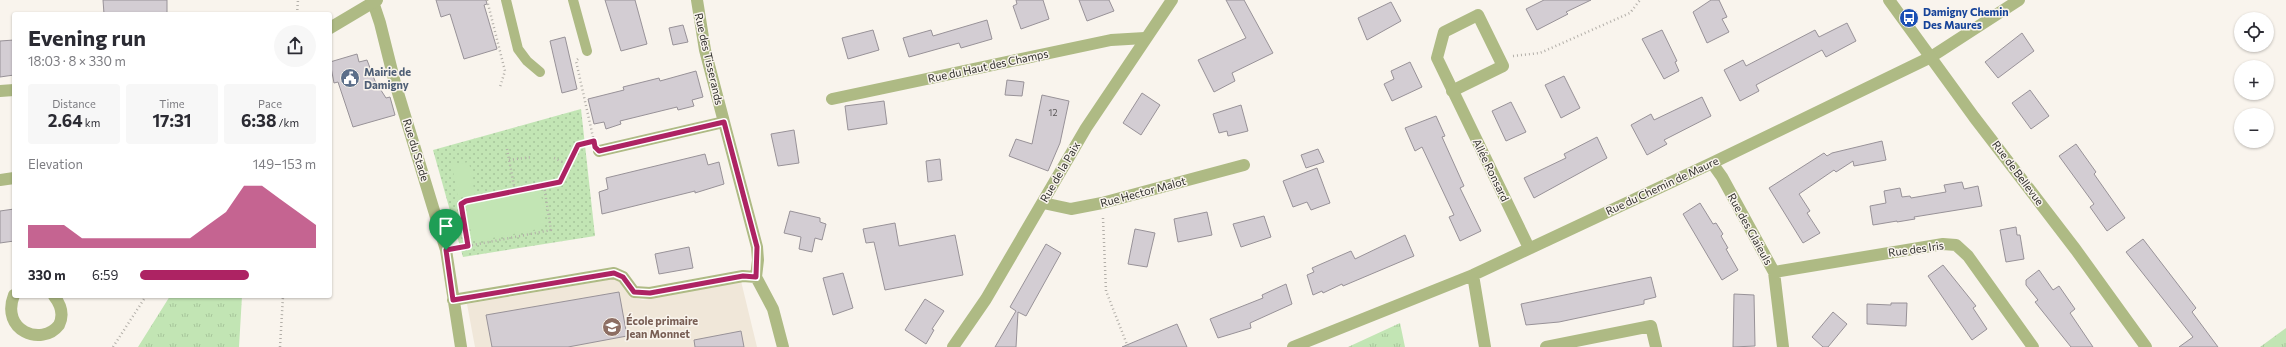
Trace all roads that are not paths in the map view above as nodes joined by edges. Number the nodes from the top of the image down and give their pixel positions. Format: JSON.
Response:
{"nodes":[{"id":1,"x":506,"y":0,"type":"edge"},
{"id":2,"x":573,"y":0,"type":"edge"},
{"id":3,"x":697,"y":0,"type":"edge"},
{"id":4,"x":1172,"y":0,"type":"edge"},
{"id":5,"x":1889,"y":0,"type":"edge"},
{"id":6,"x":2019,"y":0,"type":"edge"},
{"id":7,"x":375,"y":1,"type":"edge"},
{"id":8,"x":332,"y":27,"type":"edge"},
{"id":9,"x":1145,"y":38,"type":"junction"},
{"id":10,"x":587,"y":51,"type":"road end"},
{"id":11,"x":1931,"y":57,"type":"junction"},
{"id":12,"x":540,"y":72,"type":"dead end"},
{"id":13,"x":12,"y":90,"type":"edge"},
{"id":14,"x":0,"y":91,"type":"edge"},
{"id":15,"x":1452,"y":91,"type":"junction"},
{"id":16,"x":832,"y":99,"type":"dead end"},
{"id":17,"x":724,"y":122,"type":"junction"},
{"id":18,"x":599,"y":151,"type":"dead end"},
{"id":19,"x":1712,"y":163,"type":"junction"},
{"id":20,"x":1244,"y":165,"type":"dead end"},
{"id":21,"x":12,"y":178,"type":"edge"},
{"id":22,"x":0,"y":180,"type":"edge"},
{"id":23,"x":1042,"y":203,"type":"junction"},
{"id":24,"x":1529,"y":248,"type":"junction"},
{"id":25,"x":1774,"y":272,"type":"junction"},
{"id":26,"x":1473,"y":275,"type":"junction"},
{"id":27,"x":756,"y":277,"type":"junction"},
{"id":28,"x":12,"y":298,"type":"edge"},
{"id":29,"x":55,"y":298,"type":"edge"},
{"id":30,"x":453,"y":300,"type":"junction"},
{"id":31,"x":3,"y":318,"type":"edge"},
{"id":32,"x":37,"y":344,"type":"edge"},
{"id":33,"x":461,"y":347,"type":"edge"},
{"id":34,"x":783,"y":347,"type":"edge"},
{"id":35,"x":953,"y":347,"type":"edge"},
{"id":36,"x":1294,"y":347,"type":"edge"},
{"id":37,"x":1485,"y":347,"type":"edge"},
{"id":38,"x":1546,"y":347,"type":"edge"},
{"id":39,"x":1656,"y":347,"type":"edge"},
{"id":40,"x":1783,"y":347,"type":"edge"},
{"id":41,"x":2033,"y":347,"type":"edge"},
{"id":42,"x":2146,"y":347,"type":"edge"}],
"edges":[{"from":1,"to":12,"type":"lane"},
{"from":2,"to":10,"type":"lane"},
{"from":3,"to":17,"type":"street","name":"Rue des Tisserands"},
{"from":4,"to":9,"type":"street","name":"Rue de la Paix"},
{"from":5,"to":11,"type":"street","name":"Rue de Bellevue"},
{"from":6,"to":11,"type":"street","name":"Rue du Chemin de Maure"},
{"from":7,"to":8,"type":"street"},
{"from":7,"to":30,"type":"street","name":"Rue du Stade"},
{"from":9,"to":16,"type":"street","name":"Rue du Haut des Champs"},
{"from":9,"to":23,"type":"street","name":"Rue de la Paix"},
{"from":11,"to":19,"type":"street","name":"Rue du Chemin de Maure"},
{"from":11,"to":42,"type":"street","name":"Rue de Bellevue"},
{"from":13,"to":14,"type":"street"},
{"from":15,"to":15,"type":"street","name":"Allée Ronsard"},
{"from":15,"to":24,"type":"street","name":"Allée Ronsard"},
{"from":17,"to":18,"type":"street"},
{"from":17,"to":27,"type":"street","name":"Rue des Tisserands"},
{"from":19,"to":24,"type":"street","name":"Rue du Chemin de Maure"},
{"from":19,"to":25,"type":"street","name":"Rue des Glaïeuls"},
{"from":20,"to":23,"type":"street","name":"Rue Hector Malot"},
{"from":21,"to":22,"type":"street"},
{"from":23,"to":35,"type":"street","name":"Rue de la Paix"},
{"from":24,"to":26,"type":"street","name":"Rue du Chemin de Maure"},
{"from":25,"to":40,"type":"street","name":"Rue des Glaïeuls"},
{"from":25,"to":41,"type":"street","name":"Rue des Iris"},
{"from":26,"to":36,"type":"street","name":"Rue du Chemin de Maure"},
{"from":26,"to":37,"type":"street"},
{"from":27,"to":30,"type":"street"},
{"from":27,"to":34,"type":"street","name":"Rue des Tisserands"},
{"from":28,"to":31,"type":"street"},
{"from":29,"to":32,"type":"street"},
{"from":30,"to":33,"type":"street","name":"Rue du Stade"},
{"from":31,"to":32,"type":"street"},
{"from":38,"to":39,"type":"street"}]}
